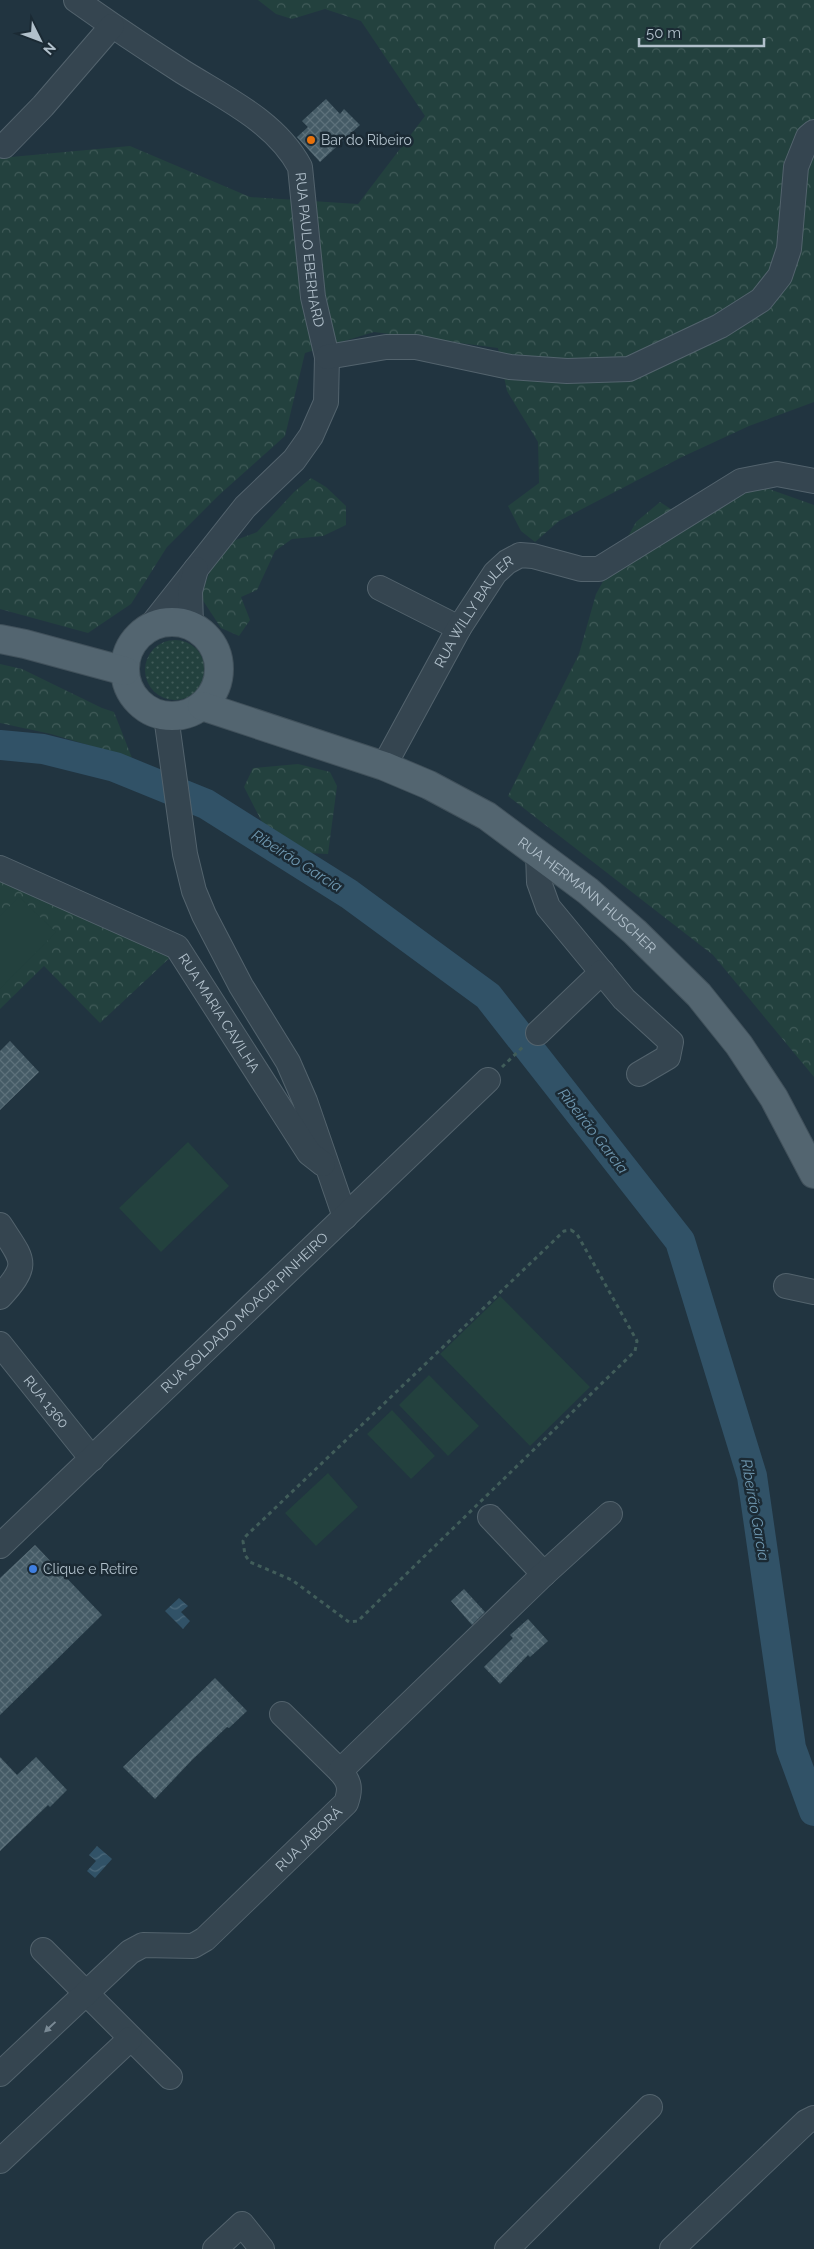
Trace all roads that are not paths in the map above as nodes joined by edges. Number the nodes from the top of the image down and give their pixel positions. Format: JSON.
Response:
{"nodes":[{"id":1,"x":76,"y":0,"type":"edge"},
{"id":2,"x":112,"y":26,"type":"junction"},
{"id":3,"x":814,"y":132,"type":"edge"},
{"id":4,"x":4,"y":146,"type":"dead end"},
{"id":5,"x":327,"y":357,"type":"junction"},
{"id":6,"x":814,"y":481,"type":"edge"},
{"id":7,"x":196,"y":568,"type":"junction"},
{"id":8,"x":380,"y":588,"type":"dead end"},
{"id":9,"x":192,"y":625,"type":"junction"},
{"id":10,"x":150,"y":627,"type":"junction"},
{"id":11,"x":459,"y":628,"type":"junction"},
{"id":12,"x":0,"y":639,"type":"edge"},
{"id":13,"x":124,"y":670,"type":"junction"},
{"id":14,"x":220,"y":676,"type":"junction"},
{"id":15,"x":202,"y":706,"type":"junction"},
{"id":16,"x":166,"y":716,"type":"junction"},
{"id":17,"x":268,"y":727,"type":"junction"},
{"id":18,"x":384,"y":766,"type":"junction"},
{"id":19,"x":538,"y":853,"type":"junction"},
{"id":20,"x":0,"y":868,"type":"edge"},
{"id":21,"x":602,"y":972,"type":"junction"},
{"id":22,"x":538,"y":1033,"type":"road end"},
{"id":23,"x":639,"y":1074,"type":"dead end"},
{"id":24,"x":488,"y":1080,"type":"road end"},
{"id":25,"x":327,"y":1167,"type":"junction"},
{"id":26,"x":814,"y":1174,"type":"edge"},
{"id":27,"x":346,"y":1217,"type":"junction"},
{"id":28,"x":0,"y":1225,"type":"edge"},
{"id":29,"x":786,"y":1286,"type":"dead end"},
{"id":30,"x":814,"y":1292,"type":"edge"},
{"id":31,"x":0,"y":1297,"type":"edge"},
{"id":32,"x":0,"y":1344,"type":"edge"},
{"id":33,"x":92,"y":1459,"type":"junction"},
{"id":34,"x":610,"y":1514,"type":"dead end"},
{"id":35,"x":490,"y":1517,"type":"dead end"},
{"id":36,"x":0,"y":1546,"type":"edge"},
{"id":37,"x":544,"y":1574,"type":"junction"},
{"id":38,"x":282,"y":1714,"type":"dead end"},
{"id":39,"x":340,"y":1771,"type":"junction"},
{"id":40,"x":43,"y":1950,"type":"dead end"},
{"id":41,"x":85,"y":1994,"type":"junction"},
{"id":42,"x":130,"y":2039,"type":"junction"},
{"id":43,"x":0,"y":2074,"type":"edge"},
{"id":44,"x":170,"y":2077,"type":"dead end"},
{"id":45,"x":650,"y":2107,"type":"dead end"},
{"id":46,"x":814,"y":2118,"type":"edge"},
{"id":47,"x":0,"y":2161,"type":"edge"},
{"id":48,"x":215,"y":2249,"type":"edge"},
{"id":49,"x":262,"y":2249,"type":"edge"},
{"id":50,"x":507,"y":2249,"type":"edge"},
{"id":51,"x":672,"y":2249,"type":"edge"}],
"edges":[{"from":1,"to":2,"type":"street","name":"RUA PAULO EBERHARD"},
{"from":2,"to":4,"type":"street"},
{"from":2,"to":5,"type":"street","name":"RUA PAULO EBERHARD"},
{"from":3,"to":5,"type":"street"},
{"from":5,"to":7,"type":"street","name":"RUA PAULO EBERHARD"},
{"from":6,"to":11,"type":"street","name":"RUA WILLY BAULER"},
{"from":7,"to":9,"type":"street","name":"RUA PAULO EBERHARD"},
{"from":7,"to":10,"type":"street","name":"RUA PAULO EBERHARD"},
{"from":8,"to":11,"type":"street"},
{"from":9,"to":10,"type":"main road"},
{"from":9,"to":14,"type":"main road"},
{"from":10,"to":13,"type":"main road"},
{"from":11,"to":18,"type":"street","name":"RUA WILLY BAULER"},
{"from":12,"to":13,"type":"main road"},
{"from":13,"to":16,"type":"main road"},
{"from":14,"to":15,"type":"main road"},
{"from":14,"to":17,"type":"main road","name":"RUA HERMANN HUSCHER"},
{"from":15,"to":16,"type":"main road"},
{"from":15,"to":17,"type":"main road","name":"RUA HERMANN HUSCHER"},
{"from":16,"to":25,"type":"street"},
{"from":17,"to":18,"type":"main road","name":"RUA HERMANN HUSCHER"},
{"from":18,"to":19,"type":"main road","name":"RUA HERMANN HUSCHER"},
{"from":19,"to":21,"type":"street"},
{"from":19,"to":26,"type":"main road","name":"RUA HERMANN HUSCHER"},
{"from":20,"to":25,"type":"street","name":"RUA MARIA CAVILHA"},
{"from":21,"to":22,"type":"street"},
{"from":21,"to":23,"type":"street"},
{"from":24,"to":27,"type":"street","name":"RUA SOLDADO MOACIR PINHEIRO"},
{"from":25,"to":27,"type":"street","name":"RUA MARIA CAVILHA"},
{"from":27,"to":33,"type":"street","name":"RUA SOLDADO MOACIR PINHEIRO"},
{"from":28,"to":31,"type":"street"},
{"from":29,"to":30,"type":"street"},
{"from":32,"to":33,"type":"street","name":"RUA 1360"},
{"from":33,"to":36,"type":"street","name":"RUA SOLDADO MOACIR PINHEIRO"},
{"from":34,"to":37,"type":"street"},
{"from":35,"to":37,"type":"street"},
{"from":37,"to":39,"type":"street"},
{"from":38,"to":39,"type":"street"},
{"from":39,"to":41,"type":"street","name":"RUA JABORÁ"},
{"from":40,"to":41,"type":"street"},
{"from":41,"to":42,"type":"street"},
{"from":41,"to":43,"type":"street","name":"RUA JABORÁ","one_way":true},
{"from":42,"to":44,"type":"street"},
{"from":42,"to":47,"type":"street"},
{"from":45,"to":50,"type":"street"},
{"from":46,"to":51,"type":"street"},
{"from":48,"to":49,"type":"street"}]}
